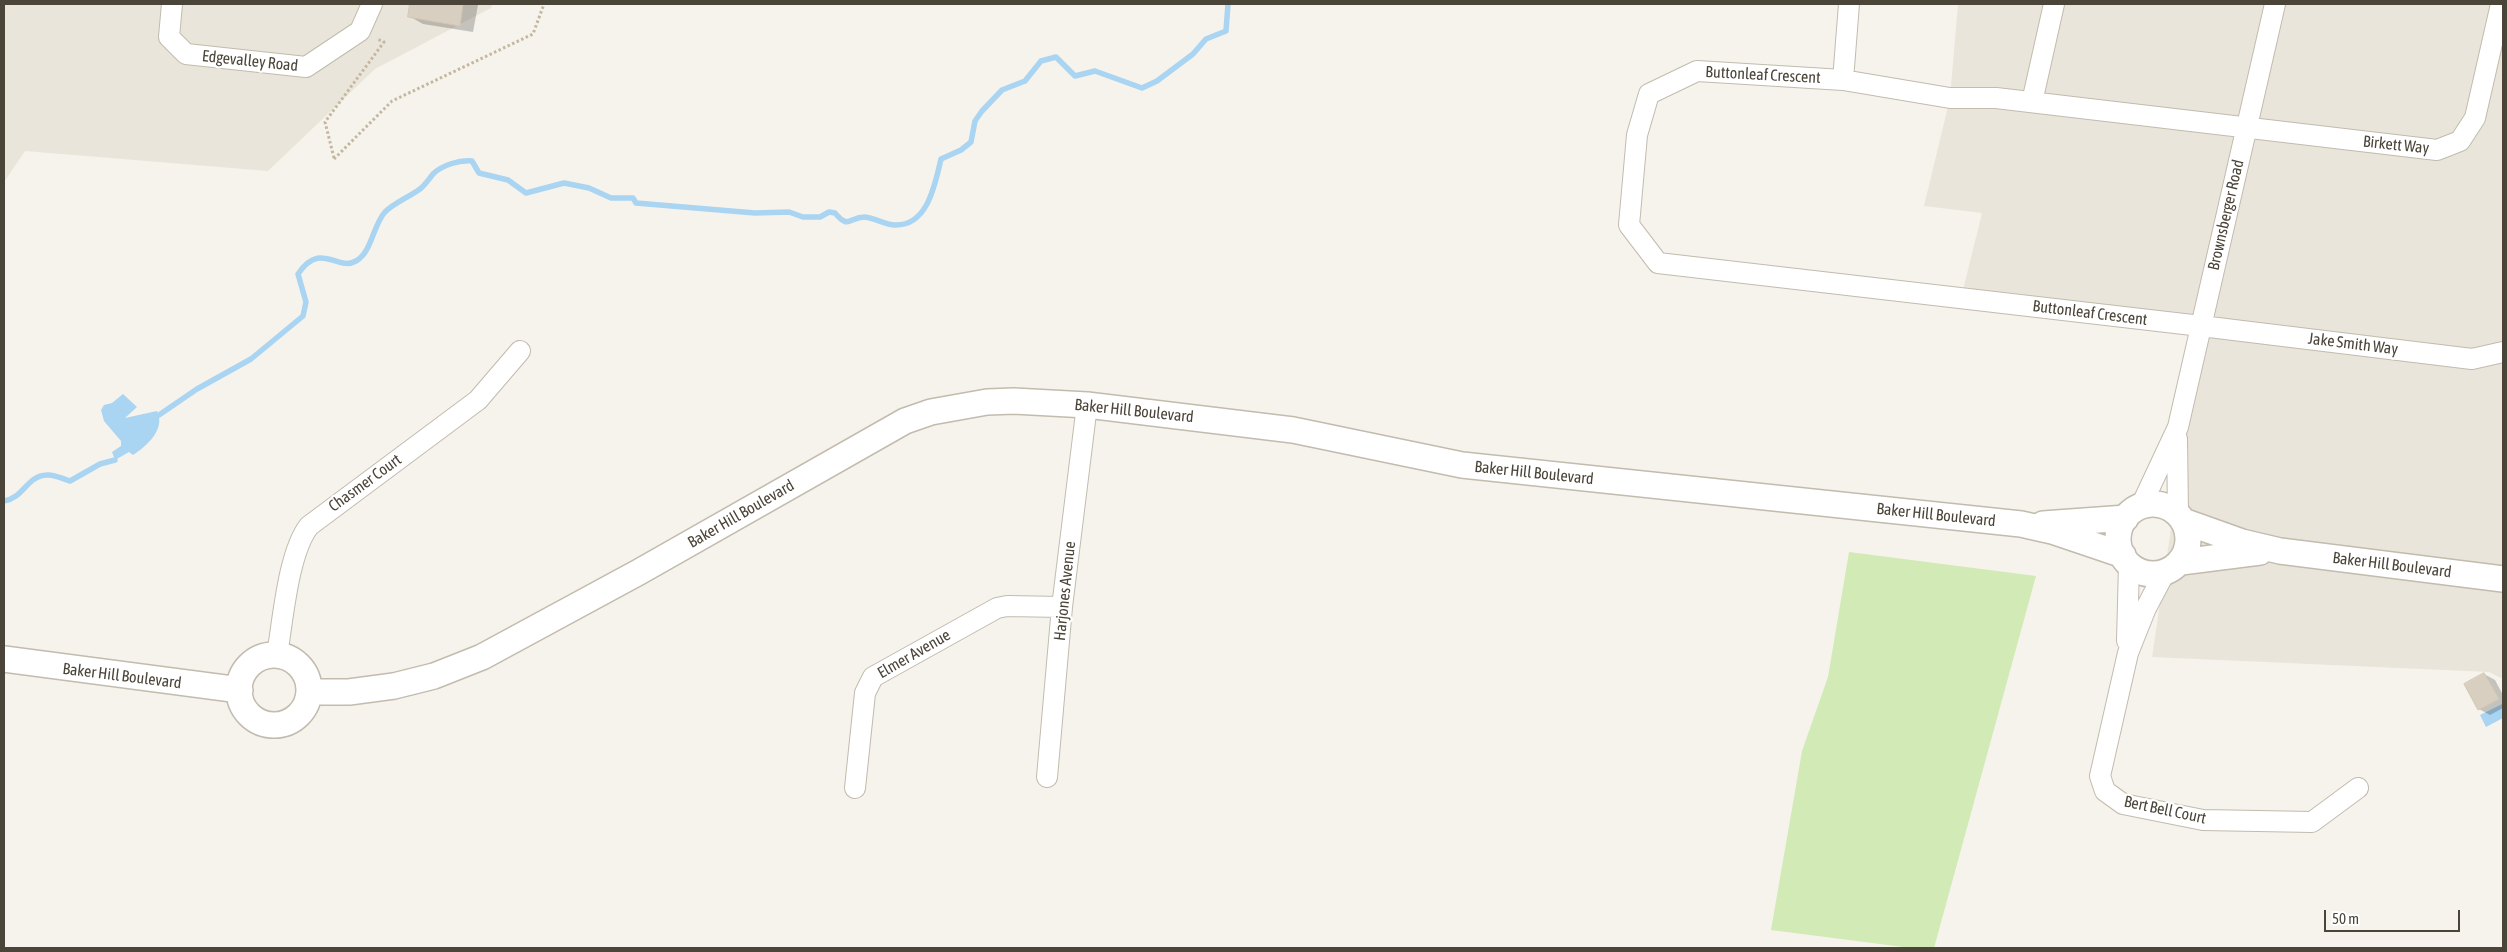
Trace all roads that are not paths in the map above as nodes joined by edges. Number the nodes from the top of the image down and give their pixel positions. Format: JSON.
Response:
{"nodes":[{"id":1,"x":172,"y":4,"type":"edge"},
{"id":2,"x":372,"y":4,"type":"edge"},
{"id":3,"x":1849,"y":4,"type":"edge"},
{"id":4,"x":2054,"y":4,"type":"edge"},
{"id":5,"x":2274,"y":4,"type":"edge"},
{"id":6,"x":2501,"y":4,"type":"edge"},
{"id":7,"x":1843,"y":80,"type":"junction"},
{"id":8,"x":2032,"y":102,"type":"junction"},
{"id":9,"x":2246,"y":129,"type":"junction"},
{"id":10,"x":2201,"y":326,"type":"junction"},
{"id":11,"x":520,"y":351,"type":"dead end"},
{"id":12,"x":2503,"y":352,"type":"edge"},
{"id":13,"x":1087,"y":405,"type":"junction"},
{"id":14,"x":2178,"y":427,"type":"junction"},
{"id":15,"x":2133,"y":512,"type":"junction"},
{"id":16,"x":2181,"y":518,"type":"junction"},
{"id":17,"x":2021,"y":524,"type":"junction"},
{"id":18,"x":2280,"y":551,"type":"junction"},
{"id":19,"x":2126,"y":559,"type":"junction"},
{"id":20,"x":2173,"y":567,"type":"junction"},
{"id":21,"x":2503,"y":579,"type":"edge"},
{"id":22,"x":1062,"y":607,"type":"junction"},
{"id":23,"x":2128,"y":653,"type":"junction"},
{"id":24,"x":277,"y":656,"type":"junction"},
{"id":25,"x":4,"y":659,"type":"edge"},
{"id":26,"x":240,"y":690,"type":"junction"},
{"id":27,"x":309,"y":692,"type":"junction"},
{"id":28,"x":1047,"y":777,"type":"dead end"},
{"id":29,"x":855,"y":788,"type":"dead end"},
{"id":30,"x":2358,"y":788,"type":"dead end"}],
"edges":[{"from":1,"to":2,"type":"street","name":"Edgevalley Road"},
{"from":3,"to":7,"type":"street"},
{"from":4,"to":8,"type":"street"},
{"from":5,"to":9,"type":"street","name":"Brownsberger Road"},
{"from":6,"to":9,"type":"street","name":"Birkett Way"},
{"from":7,"to":8,"type":"street","name":"Buttonleaf Crescent"},
{"from":7,"to":10,"type":"street","name":"Buttonleaf Crescent"},
{"from":8,"to":9,"type":"street","name":"Buttonleaf Crescent"},
{"from":9,"to":10,"type":"street","name":"Brownsberger Road"},
{"from":10,"to":12,"type":"street","name":"Jake Smith Way"},
{"from":10,"to":14,"type":"street","name":"Brownsberger Road"},
{"from":11,"to":24,"type":"street","name":"Chasmer Court"},
{"from":13,"to":17,"type":"street","name":"Baker Hill Boulevard"},
{"from":13,"to":22,"type":"street","name":"Harjones Avenue"},
{"from":13,"to":27,"type":"street","name":"Baker Hill Boulevard"},
{"from":14,"to":15,"type":"street","name":"Brownsberger Road"},
{"from":14,"to":16,"type":"street","name":"Brownsberger Road"},
{"from":15,"to":16,"type":"street"},
{"from":15,"to":17,"type":"street","name":"Baker Hill Boulevard"},
{"from":15,"to":19,"type":"street"},
{"from":16,"to":18,"type":"street","name":"Baker Hill Boulevard"},
{"from":16,"to":20,"type":"street"},
{"from":17,"to":19,"type":"street","name":"Baker Hill Boulevard"},
{"from":18,"to":20,"type":"street","name":"Baker Hill Boulevard"},
{"from":18,"to":21,"type":"street","name":"Baker Hill Boulevard"},
{"from":19,"to":20,"type":"street"},
{"from":19,"to":23,"type":"street","name":"Bert Bell Court"},
{"from":20,"to":23,"type":"street","name":"Bert Bell Court"},
{"from":22,"to":28,"type":"street","name":"Harjones Avenue"},
{"from":22,"to":29,"type":"street","name":"Elmer Avenue"},
{"from":23,"to":30,"type":"street","name":"Bert Bell Court"},
{"from":24,"to":26,"type":"street"},
{"from":24,"to":27,"type":"street"},
{"from":25,"to":26,"type":"street","name":"Baker Hill Boulevard"},
{"from":26,"to":27,"type":"street"}]}
